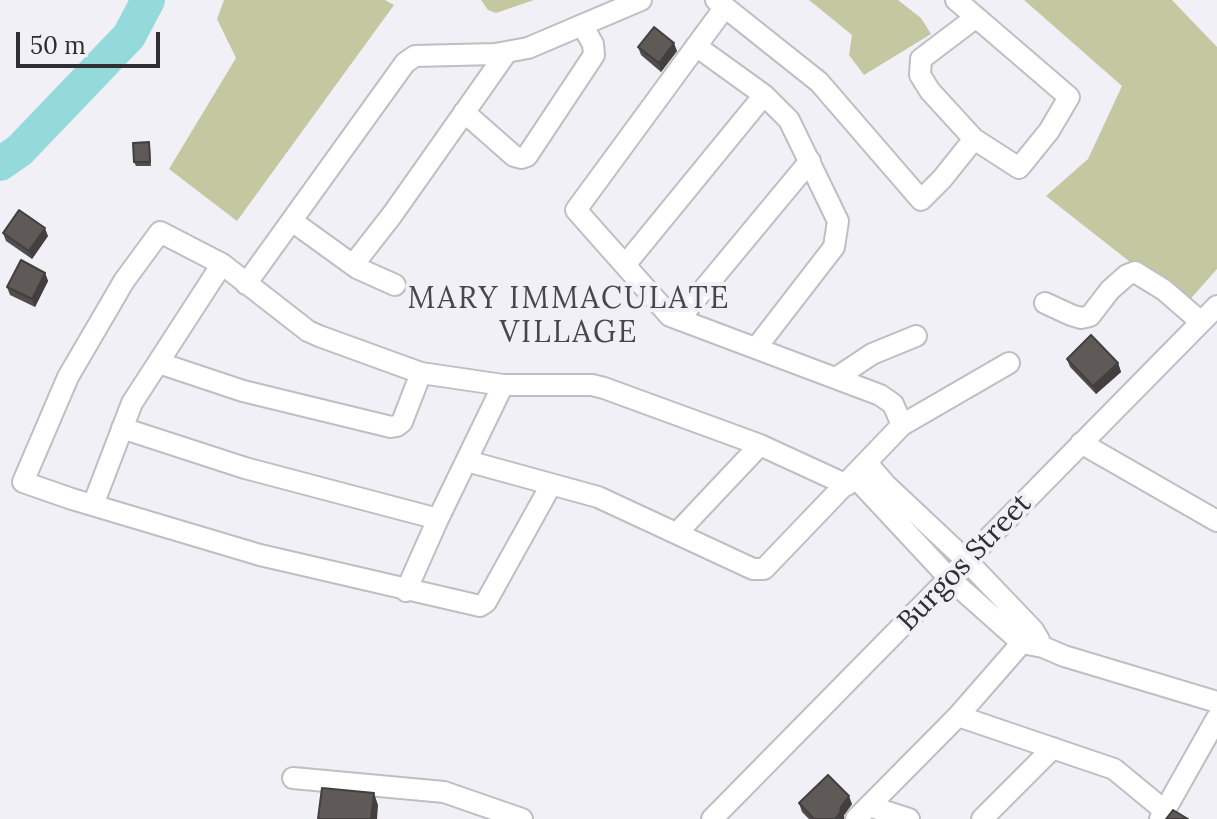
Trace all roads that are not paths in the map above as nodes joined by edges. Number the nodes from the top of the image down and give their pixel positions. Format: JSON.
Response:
{"nodes":[{"id":1,"x":641,"y":0,"type":"edge"},
{"id":2,"x":956,"y":0,"type":"edge"},
{"id":3,"x":720,"y":4,"type":"edge"},
{"id":4,"x":975,"y":18,"type":"junction"},
{"id":5,"x":582,"y":25,"type":"junction"},
{"id":6,"x":696,"y":46,"type":"junction"},
{"id":7,"x":507,"y":52,"type":"junction"},
{"id":8,"x":764,"y":95,"type":"junction"},
{"id":9,"x":464,"y":112,"type":"junction"},
{"id":10,"x":974,"y":139,"type":"junction"},
{"id":11,"x":810,"y":161,"type":"junction"},
{"id":12,"x":292,"y":221,"type":"junction"},
{"id":13,"x":222,"y":264,"type":"junction"},
{"id":14,"x":353,"y":265,"type":"junction"},
{"id":15,"x":625,"y":265,"type":"junction"},
{"id":16,"x":246,"y":284,"type":"junction"},
{"id":17,"x":395,"y":285,"type":"dead end"},
{"id":18,"x":1045,"y":303,"type":"dead end"},
{"id":19,"x":1217,"y":306,"type":"edge"},
{"id":20,"x":679,"y":319,"type":"junction"},
{"id":21,"x":1201,"y":322,"type":"junction"},
{"id":22,"x":916,"y":336,"type":"dead end"},
{"id":23,"x":756,"y":348,"type":"junction"},
{"id":24,"x":159,"y":363,"type":"junction"},
{"id":25,"x":1009,"y":363,"type":"dead end"},
{"id":26,"x":421,"y":373,"type":"junction"},
{"id":27,"x":836,"y":378,"type":"junction"},
{"id":28,"x":503,"y":385,"type":"junction"},
{"id":29,"x":902,"y":425,"type":"junction"},
{"id":30,"x":122,"y":428,"type":"junction"},
{"id":31,"x":1081,"y":443,"type":"junction"},
{"id":32,"x":760,"y":445,"type":"junction"},
{"id":33,"x":467,"y":461,"type":"junction"},
{"id":34,"x":856,"y":475,"type":"junction"},
{"id":35,"x":551,"y":485,"type":"junction"},
{"id":36,"x":93,"y":505,"type":"junction"},
{"id":37,"x":438,"y":519,"type":"junction"},
{"id":38,"x":1217,"y":521,"type":"edge"},
{"id":39,"x":677,"y":533,"type":"junction"},
{"id":40,"x":968,"y":562,"type":"junction"},
{"id":41,"x":950,"y":579,"type":"junction"},
{"id":42,"x":406,"y":591,"type":"junction"},
{"id":43,"x":1033,"y":640,"type":"junction"},
{"id":44,"x":1217,"y":702,"type":"edge"},
{"id":45,"x":958,"y":716,"type":"junction"},
{"id":46,"x":1217,"y":718,"type":"edge"},
{"id":47,"x":1053,"y":748,"type":"junction"},
{"id":48,"x":293,"y":778,"type":"dead end"},
{"id":49,"x":862,"y":812,"type":"edge"},
{"id":50,"x":1163,"y":815,"type":"edge"},
{"id":51,"x":522,"y":819,"type":"edge"},
{"id":52,"x":712,"y":819,"type":"edge"},
{"id":53,"x":909,"y":819,"type":"edge"},
{"id":54,"x":982,"y":819,"type":"edge"}],
"edges":[{"from":1,"to":5,"type":"street"},
{"from":2,"to":4,"type":"street"},
{"from":3,"to":6,"type":"street"},
{"from":3,"to":10,"type":"street"},
{"from":4,"to":10,"type":"street"},
{"from":4,"to":10,"type":"street"},
{"from":5,"to":7,"type":"street"},
{"from":5,"to":9,"type":"street"},
{"from":6,"to":8,"type":"street"},
{"from":6,"to":15,"type":"street"},
{"from":7,"to":9,"type":"street"},
{"from":7,"to":12,"type":"street"},
{"from":8,"to":11,"type":"street"},
{"from":8,"to":15,"type":"street"},
{"from":9,"to":14,"type":"street"},
{"from":11,"to":20,"type":"street"},
{"from":11,"to":23,"type":"street"},
{"from":12,"to":14,"type":"street"},
{"from":12,"to":16,"type":"street"},
{"from":13,"to":16,"type":"street"},
{"from":13,"to":24,"type":"street"},
{"from":13,"to":36,"type":"street"},
{"from":14,"to":17,"type":"street"},
{"from":15,"to":20,"type":"street"},
{"from":16,"to":26,"type":"street"},
{"from":18,"to":21,"type":"street"},
{"from":19,"to":21,"type":"street","name":"Burgos Street"},
{"from":20,"to":23,"type":"street"},
{"from":21,"to":31,"type":"street","name":"Burgos Street"},
{"from":22,"to":27,"type":"street"},
{"from":23,"to":27,"type":"street"},
{"from":24,"to":26,"type":"street"},
{"from":24,"to":30,"type":"street"},
{"from":25,"to":29,"type":"street"},
{"from":26,"to":28,"type":"street"},
{"from":27,"to":29,"type":"street"},
{"from":28,"to":32,"type":"street"},
{"from":28,"to":33,"type":"street"},
{"from":29,"to":34,"type":"street"},
{"from":30,"to":36,"type":"street"},
{"from":30,"to":37,"type":"street"},
{"from":31,"to":38,"type":"street"},
{"from":31,"to":40,"type":"street","name":"Burgos Street"},
{"from":32,"to":34,"type":"street"},
{"from":32,"to":39,"type":"street"},
{"from":33,"to":35,"type":"street"},
{"from":33,"to":37,"type":"street"},
{"from":34,"to":39,"type":"street"},
{"from":34,"to":40,"type":"street"},
{"from":34,"to":41,"type":"street"},
{"from":35,"to":39,"type":"street"},
{"from":35,"to":42,"type":"street"},
{"from":36,"to":42,"type":"street"},
{"from":37,"to":42,"type":"street"},
{"from":40,"to":41,"type":"street","name":"Burgos Street"},
{"from":40,"to":43,"type":"street"},
{"from":41,"to":43,"type":"street"},
{"from":41,"to":52,"type":"street","name":"Burgos Street"},
{"from":43,"to":44,"type":"street"},
{"from":43,"to":45,"type":"street"},
{"from":45,"to":47,"type":"street"},
{"from":45,"to":49,"type":"street"},
{"from":46,"to":50,"type":"street"},
{"from":47,"to":50,"type":"street"},
{"from":47,"to":54,"type":"street"},
{"from":48,"to":51,"type":"street"},
{"from":49,"to":53,"type":"street"}]}
